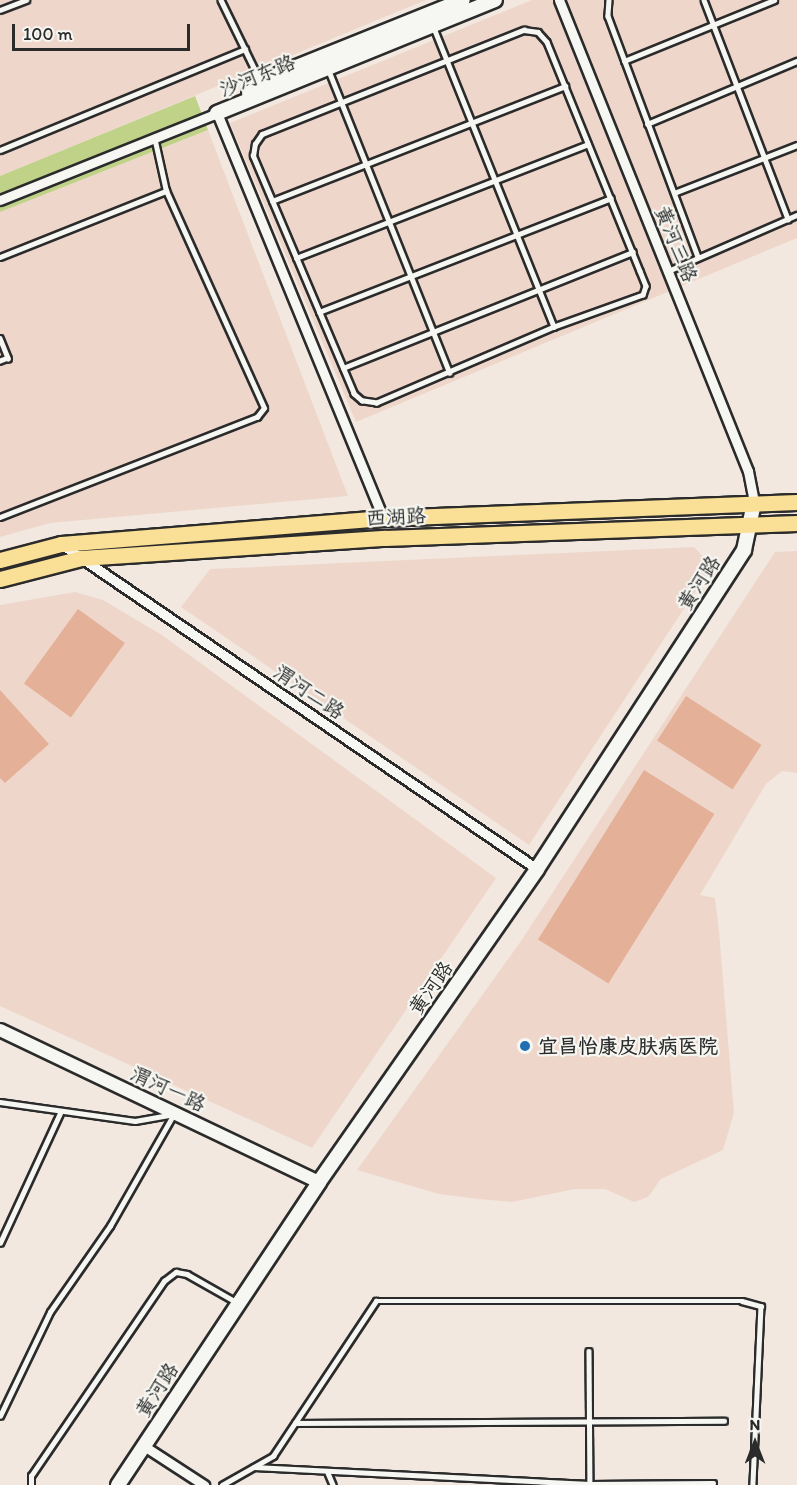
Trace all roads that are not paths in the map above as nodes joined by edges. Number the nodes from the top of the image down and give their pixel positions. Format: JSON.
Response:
{"nodes":[{"id":1,"x":26,"y":0,"type":"edge"},
{"id":2,"x":221,"y":0,"type":"edge"},
{"id":3,"x":463,"y":0,"type":"edge"},
{"id":4,"x":495,"y":0,"type":"edge"},
{"id":5,"x":560,"y":0,"type":"edge"},
{"id":6,"x":609,"y":0,"type":"edge"},
{"id":7,"x":704,"y":0,"type":"edge"},
{"id":8,"x":774,"y":0,"type":"edge"},
{"id":9,"x":0,"y":10,"type":"edge"},
{"id":10,"x":431,"y":20,"type":"junction"},
{"id":11,"x":713,"y":25,"type":"junction"},
{"id":12,"x":245,"y":49,"type":"junction"},
{"id":13,"x":624,"y":61,"type":"junction"},
{"id":14,"x":448,"y":62,"type":"junction"},
{"id":15,"x":797,"y":62,"type":"edge"},
{"id":16,"x":326,"y":63,"type":"junction"},
{"id":17,"x":262,"y":85,"type":"junction"},
{"id":18,"x":565,"y":86,"type":"junction"},
{"id":19,"x":737,"y":87,"type":"junction"},
{"id":20,"x":342,"y":103,"type":"junction"},
{"id":21,"x":217,"y":113,"type":"junction"},
{"id":22,"x":472,"y":122,"type":"junction"},
{"id":23,"x":647,"y":124,"type":"junction"},
{"id":24,"x":153,"y":136,"type":"junction"},
{"id":25,"x":588,"y":144,"type":"junction"},
{"id":26,"x":797,"y":145,"type":"edge"},
{"id":27,"x":0,"y":150,"type":"edge"},
{"id":28,"x":765,"y":157,"type":"junction"},
{"id":29,"x":366,"y":164,"type":"junction"},
{"id":30,"x":495,"y":180,"type":"junction"},
{"id":31,"x":166,"y":191,"type":"junction"},
{"id":32,"x":674,"y":193,"type":"junction"},
{"id":33,"x":611,"y":198,"type":"junction"},
{"id":34,"x":0,"y":200,"type":"edge"},
{"id":35,"x":272,"y":201,"type":"junction"},
{"id":36,"x":797,"y":215,"type":"edge"},
{"id":37,"x":788,"y":219,"type":"junction"},
{"id":38,"x":389,"y":221,"type":"junction"},
{"id":39,"x":517,"y":235,"type":"junction"},
{"id":40,"x":633,"y":252,"type":"junction"},
{"id":41,"x":0,"y":257,"type":"edge"},
{"id":42,"x":698,"y":257,"type":"junction"},
{"id":43,"x":296,"y":258,"type":"junction"},
{"id":44,"x":668,"y":271,"type":"junction"},
{"id":45,"x":411,"y":276,"type":"junction"},
{"id":46,"x":539,"y":290,"type":"junction"},
{"id":47,"x":319,"y":312,"type":"junction"},
{"id":48,"x":554,"y":327,"type":"junction"},
{"id":49,"x":434,"y":332,"type":"junction"},
{"id":50,"x":0,"y":338,"type":"edge"},
{"id":51,"x":0,"y":361,"type":"edge"},
{"id":52,"x":343,"y":368,"type":"junction"},
{"id":53,"x":450,"y":373,"type":"junction"},
{"id":54,"x":797,"y":502,"type":"edge"},
{"id":55,"x":753,"y":503,"type":"junction"},
{"id":56,"x":0,"y":517,"type":"edge"},
{"id":57,"x":382,"y":518,"type":"junction"},
{"id":58,"x":797,"y":523,"type":"edge"},
{"id":59,"x":752,"y":524,"type":"junction"},
{"id":60,"x":61,"y":544,"type":"junction"},
{"id":61,"x":81,"y":558,"type":"junction"},
{"id":62,"x":0,"y":560,"type":"edge"},
{"id":63,"x":0,"y":579,"type":"edge"},
{"id":64,"x":537,"y":869,"type":"junction"},
{"id":65,"x":0,"y":1030,"type":"edge"},
{"id":66,"x":0,"y":1102,"type":"edge"},
{"id":67,"x":60,"y":1113,"type":"junction"},
{"id":68,"x":174,"y":1114,"type":"junction"},
{"id":69,"x":319,"y":1182,"type":"junction"},
{"id":70,"x":0,"y":1243,"type":"edge"},
{"id":71,"x":238,"y":1303,"type":"junction"},
{"id":72,"x":589,"y":1351,"type":"dead end"},
{"id":73,"x":0,"y":1416,"type":"edge"},
{"id":74,"x":724,"y":1421,"type":"dead end"},
{"id":75,"x":590,"y":1422,"type":"junction"},
{"id":76,"x":295,"y":1423,"type":"junction"},
{"id":77,"x":144,"y":1446,"type":"junction"},
{"id":78,"x":253,"y":1467,"type":"junction"},
{"id":79,"x":328,"y":1473,"type":"junction"},
{"id":80,"x":713,"y":1483,"type":"dead end"},
{"id":81,"x":590,"y":1484,"type":"edge"},
{"id":82,"x":31,"y":1485,"type":"edge"},
{"id":83,"x":118,"y":1485,"type":"edge"},
{"id":84,"x":204,"y":1485,"type":"edge"},
{"id":85,"x":222,"y":1485,"type":"edge"},
{"id":86,"x":333,"y":1485,"type":"edge"},
{"id":87,"x":753,"y":1485,"type":"edge"}],
"edges":[{"from":1,"to":9,"type":"lane"},
{"from":2,"to":12,"type":"lane"},
{"from":3,"to":10,"type":"main road","name":"沙河东路"},
{"from":4,"to":10,"type":"main road","name":"沙河东路"},
{"from":5,"to":44,"type":"street","name":"黄河三路"},
{"from":6,"to":13,"type":"lane"},
{"from":7,"to":11,"type":"lane"},
{"from":8,"to":11,"type":"lane"},
{"from":10,"to":14,"type":"lane"},
{"from":10,"to":16,"type":"main road","name":"沙河东路"},
{"from":11,"to":13,"type":"lane"},
{"from":11,"to":19,"type":"lane"},
{"from":12,"to":17,"type":"lane"},
{"from":12,"to":27,"type":"lane"},
{"from":13,"to":23,"type":"lane"},
{"from":14,"to":18,"type":"lane"},
{"from":14,"to":20,"type":"lane"},
{"from":14,"to":22,"type":"lane"},
{"from":15,"to":19,"type":"lane"},
{"from":16,"to":17,"type":"main road","name":"沙河东路"},
{"from":16,"to":20,"type":"lane"},
{"from":16,"to":21,"type":"main road","name":"沙河东路"},
{"from":17,"to":21,"type":"main road","name":"沙河东路"},
{"from":18,"to":22,"type":"lane"},
{"from":18,"to":25,"type":"lane"},
{"from":19,"to":23,"type":"lane"},
{"from":19,"to":28,"type":"lane"},
{"from":20,"to":29,"type":"lane"},
{"from":20,"to":35,"type":"lane"},
{"from":21,"to":24,"type":"street"},
{"from":21,"to":57,"type":"street"},
{"from":22,"to":29,"type":"lane"},
{"from":22,"to":30,"type":"lane"},
{"from":23,"to":32,"type":"lane"},
{"from":24,"to":31,"type":"lane"},
{"from":24,"to":34,"type":"street"},
{"from":25,"to":30,"type":"lane"},
{"from":25,"to":33,"type":"lane"},
{"from":26,"to":28,"type":"lane"},
{"from":28,"to":32,"type":"lane"},
{"from":28,"to":37,"type":"lane"},
{"from":29,"to":35,"type":"lane"},
{"from":29,"to":38,"type":"lane"},
{"from":30,"to":38,"type":"lane"},
{"from":30,"to":39,"type":"lane"},
{"from":31,"to":41,"type":"lane"},
{"from":31,"to":56,"type":"lane"},
{"from":32,"to":42,"type":"lane"},
{"from":33,"to":39,"type":"lane"},
{"from":33,"to":40,"type":"lane"},
{"from":35,"to":43,"type":"lane"},
{"from":36,"to":37,"type":"lane"},
{"from":37,"to":42,"type":"lane"},
{"from":38,"to":43,"type":"lane"},
{"from":38,"to":45,"type":"lane"},
{"from":39,"to":45,"type":"lane"},
{"from":39,"to":46,"type":"lane"},
{"from":40,"to":46,"type":"lane"},
{"from":40,"to":48,"type":"lane"},
{"from":42,"to":44,"type":"lane"},
{"from":43,"to":47,"type":"lane"},
{"from":44,"to":55,"type":"street","name":"黄河三路"},
{"from":45,"to":47,"type":"lane"},
{"from":45,"to":49,"type":"lane"},
{"from":46,"to":48,"type":"lane"},
{"from":46,"to":49,"type":"lane"},
{"from":47,"to":52,"type":"lane"},
{"from":48,"to":53,"type":"lane"},
{"from":49,"to":52,"type":"lane"},
{"from":49,"to":53,"type":"lane"},
{"from":50,"to":51,"type":"lane"},
{"from":52,"to":53,"type":"lane"},
{"from":54,"to":55,"type":"main road","name":"西湖路"},
{"from":55,"to":57,"type":"main road","name":"西湖路"},
{"from":55,"to":59,"type":"main road","name":"黄河路"},
{"from":57,"to":60,"type":"main road","name":"西湖路"},
{"from":58,"to":59,"type":"main road","name":"西湖路"},
{"from":59,"to":61,"type":"main road","name":"西湖路"},
{"from":59,"to":64,"type":"main road","name":"黄河路"},
{"from":60,"to":61,"type":"street","name":"渭河二路"},
{"from":60,"to":62,"type":"main road","name":"西湖路"},
{"from":61,"to":63,"type":"main road","name":"西湖路"},
{"from":61,"to":64,"type":"street","name":"渭河二路"},
{"from":64,"to":69,"type":"main road","name":"黄河路"},
{"from":65,"to":68,"type":"street","name":"渭河一路"},
{"from":66,"to":67,"type":"lane"},
{"from":67,"to":68,"type":"lane"},
{"from":67,"to":70,"type":"lane"},
{"from":68,"to":69,"type":"street","name":"渭河一路"},
{"from":68,"to":73,"type":"lane"},
{"from":69,"to":71,"type":"main road","name":"黄河路"},
{"from":71,"to":77,"type":"main road","name":"黄河路"},
{"from":71,"to":82,"type":"lane"},
{"from":72,"to":75,"type":"lane"},
{"from":74,"to":75,"type":"lane"},
{"from":75,"to":76,"type":"lane"},
{"from":75,"to":81,"type":"lane"},
{"from":76,"to":78,"type":"lane"},
{"from":76,"to":87,"type":"lane"},
{"from":77,"to":83,"type":"main road","name":"黄河路"},
{"from":77,"to":84,"type":"street"},
{"from":78,"to":79,"type":"lane"},
{"from":78,"to":85,"type":"lane"},
{"from":79,"to":81,"type":"lane"},
{"from":79,"to":86,"type":"lane"},
{"from":80,"to":81,"type":"lane"}]}
